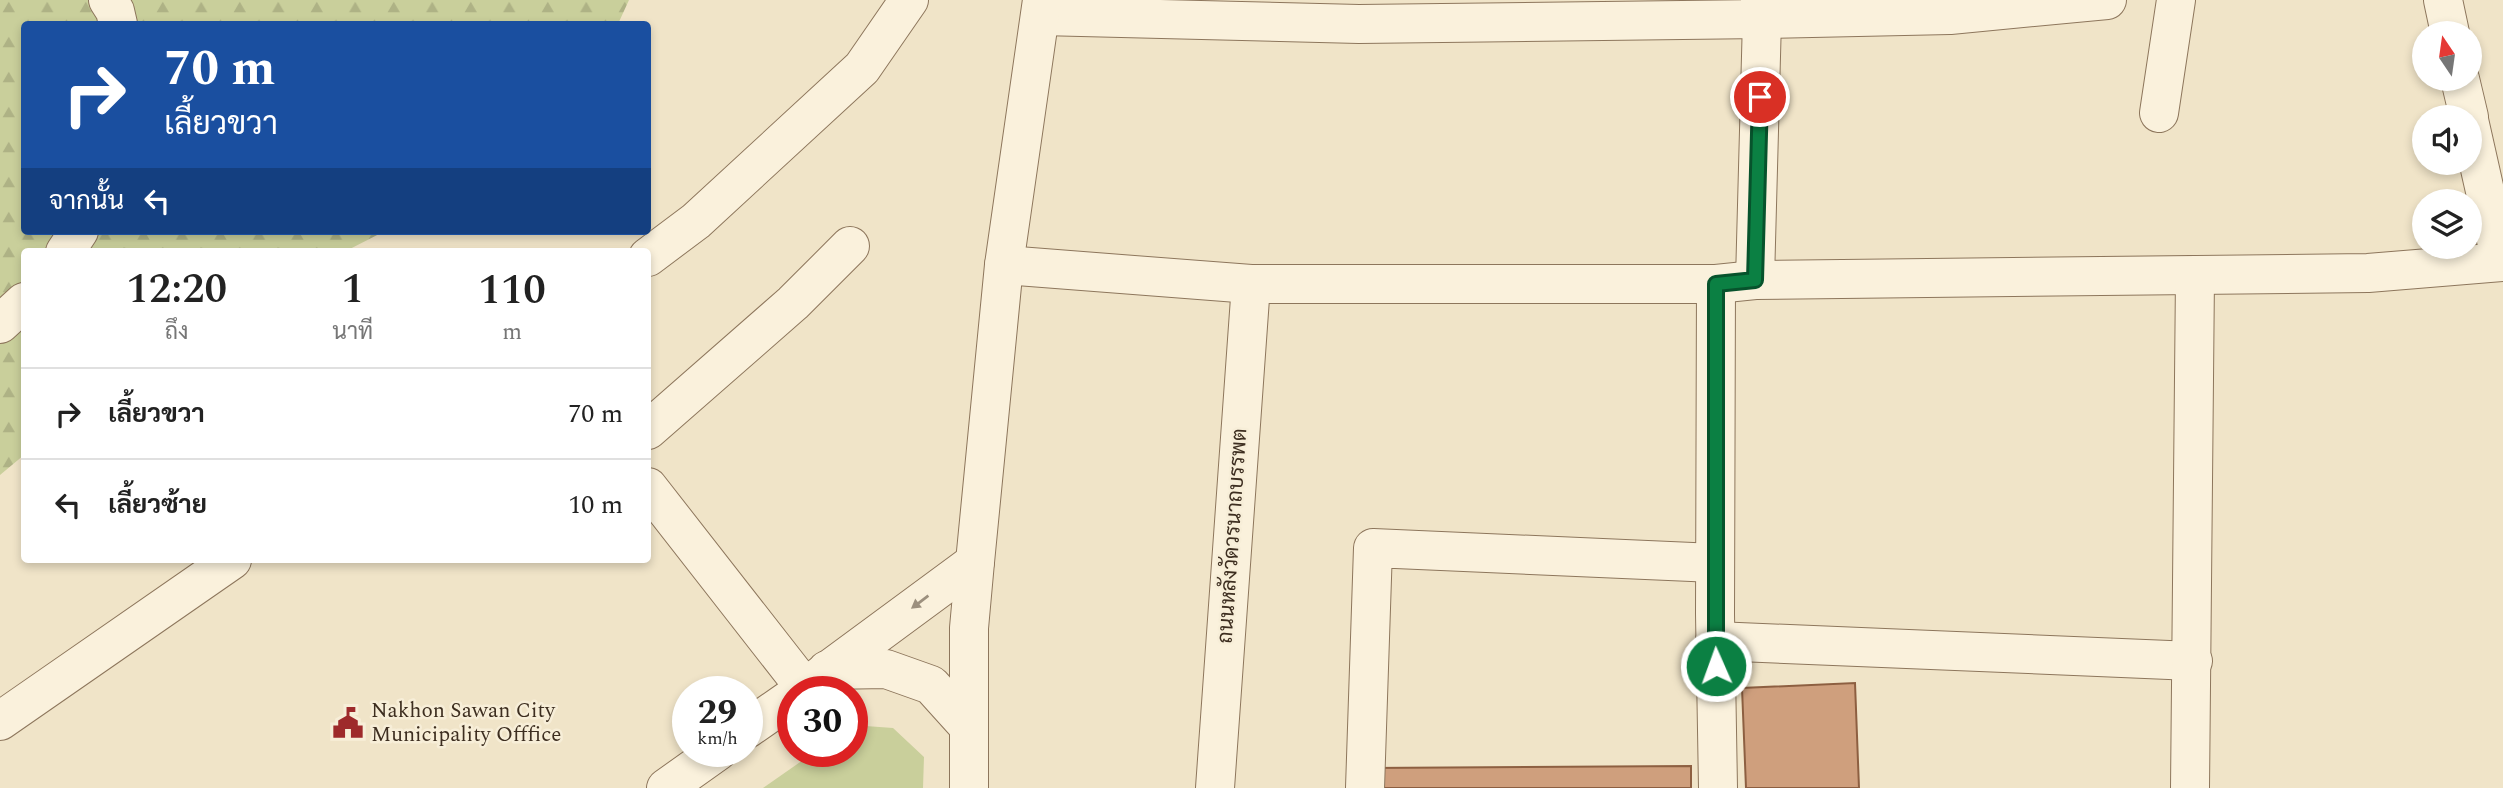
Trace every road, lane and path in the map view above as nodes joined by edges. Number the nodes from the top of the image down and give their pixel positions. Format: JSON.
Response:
{"nodes":[{"id":1,"x":108,"y":0,"type":"edge"},
{"id":2,"x":909,"y":0,"type":"edge"},
{"id":3,"x":2107,"y":0,"type":"edge"},
{"id":4,"x":2176,"y":0,"type":"edge"},
{"id":5,"x":2443,"y":0,"type":"edge"},
{"id":6,"x":1949,"y":7,"type":"edge"},
{"id":7,"x":1042,"y":8,"type":"edge"},
{"id":8,"x":1761,"y":10,"type":"edge"},
{"id":9,"x":1359,"y":12,"type":"edge"},
{"id":10,"x":117,"y":21,"type":"edge"},
{"id":11,"x":2447,"y":21,"type":"edge"},
{"id":12,"x":2159,"y":113,"type":"dead end"},
{"id":13,"x":2482,"y":175,"type":"edge"},
{"id":14,"x":850,"y":246,"type":"dead end"},
{"id":15,"x":651,"y":255,"type":"edge"},
{"id":16,"x":2502,"y":262,"type":"edge"},
{"id":17,"x":1004,"y":265,"type":"junction"},
{"id":18,"x":2195,"y":276,"type":"junction"},
{"id":19,"x":1755,"y":280,"type":"junction"},
{"id":20,"x":1251,"y":284,"type":"junction"},
{"id":21,"x":1716,"y":284,"type":"junction"},
{"id":22,"x":21,"y":305,"type":"edge"},
{"id":23,"x":0,"y":324,"type":"edge"},
{"id":24,"x":651,"y":427,"type":"edge"},
{"id":25,"x":651,"y":492,"type":"edge"},
{"id":26,"x":975,"y":562,"type":"junction"},
{"id":27,"x":228,"y":563,"type":"edge"},
{"id":28,"x":1715,"y":563,"type":"junction"},
{"id":29,"x":1715,"y":640,"type":"junction"},
{"id":30,"x":2193,"y":661,"type":"junction"},
{"id":31,"x":798,"y":676,"type":"edge"},
{"id":32,"x":820,"y":676,"type":"edge"},
{"id":33,"x":853,"y":676,"type":"edge"},
{"id":34,"x":0,"y":721,"type":"edge"},
{"id":35,"x":968,"y":726,"type":"junction"},
{"id":36,"x":696,"y":767,"type":"edge"},
{"id":37,"x":666,"y":788,"type":"edge"},
{"id":38,"x":969,"y":788,"type":"edge"},
{"id":39,"x":1214,"y":788,"type":"edge"},
{"id":40,"x":1365,"y":788,"type":"edge"},
{"id":41,"x":1718,"y":788,"type":"edge"},
{"id":42,"x":2190,"y":788,"type":"edge"}],
"edges":[{"from":1,"to":10,"type":"street"},
{"from":2,"to":15,"type":"street"},
{"from":3,"to":6,"type":"street"},
{"from":4,"to":12,"type":"street"},
{"from":5,"to":11,"type":"street"},
{"from":6,"to":8,"type":"street"},
{"from":7,"to":9,"type":"street"},
{"from":7,"to":17,"type":"street"},
{"from":8,"to":9,"type":"street"},
{"from":8,"to":19,"type":"street"},
{"from":13,"to":16,"type":"street"},
{"from":14,"to":24,"type":"street"},
{"from":16,"to":18,"type":"street"},
{"from":17,"to":20,"type":"street"},
{"from":17,"to":26,"type":"street"},
{"from":18,"to":19,"type":"street"},
{"from":18,"to":30,"type":"street"},
{"from":19,"to":21,"type":"street"},
{"from":20,"to":21,"type":"street"},
{"from":20,"to":39,"type":"street","name":"ถนนหลังวัดวรนาถบรรพต"},
{"from":21,"to":28,"type":"street"},
{"from":22,"to":23,"type":"street"},
{"from":25,"to":31,"type":"street"},
{"from":26,"to":32,"type":"street","one_way":true},
{"from":26,"to":35,"type":"street"},
{"from":27,"to":34,"type":"street"},
{"from":28,"to":29,"type":"street"},
{"from":28,"to":40,"type":"street"},
{"from":29,"to":30,"type":"street"},
{"from":29,"to":41,"type":"street"},
{"from":30,"to":42,"type":"street"},
{"from":33,"to":35,"type":"street"},
{"from":35,"to":38,"type":"street"},
{"from":36,"to":37,"type":"street"}]}
